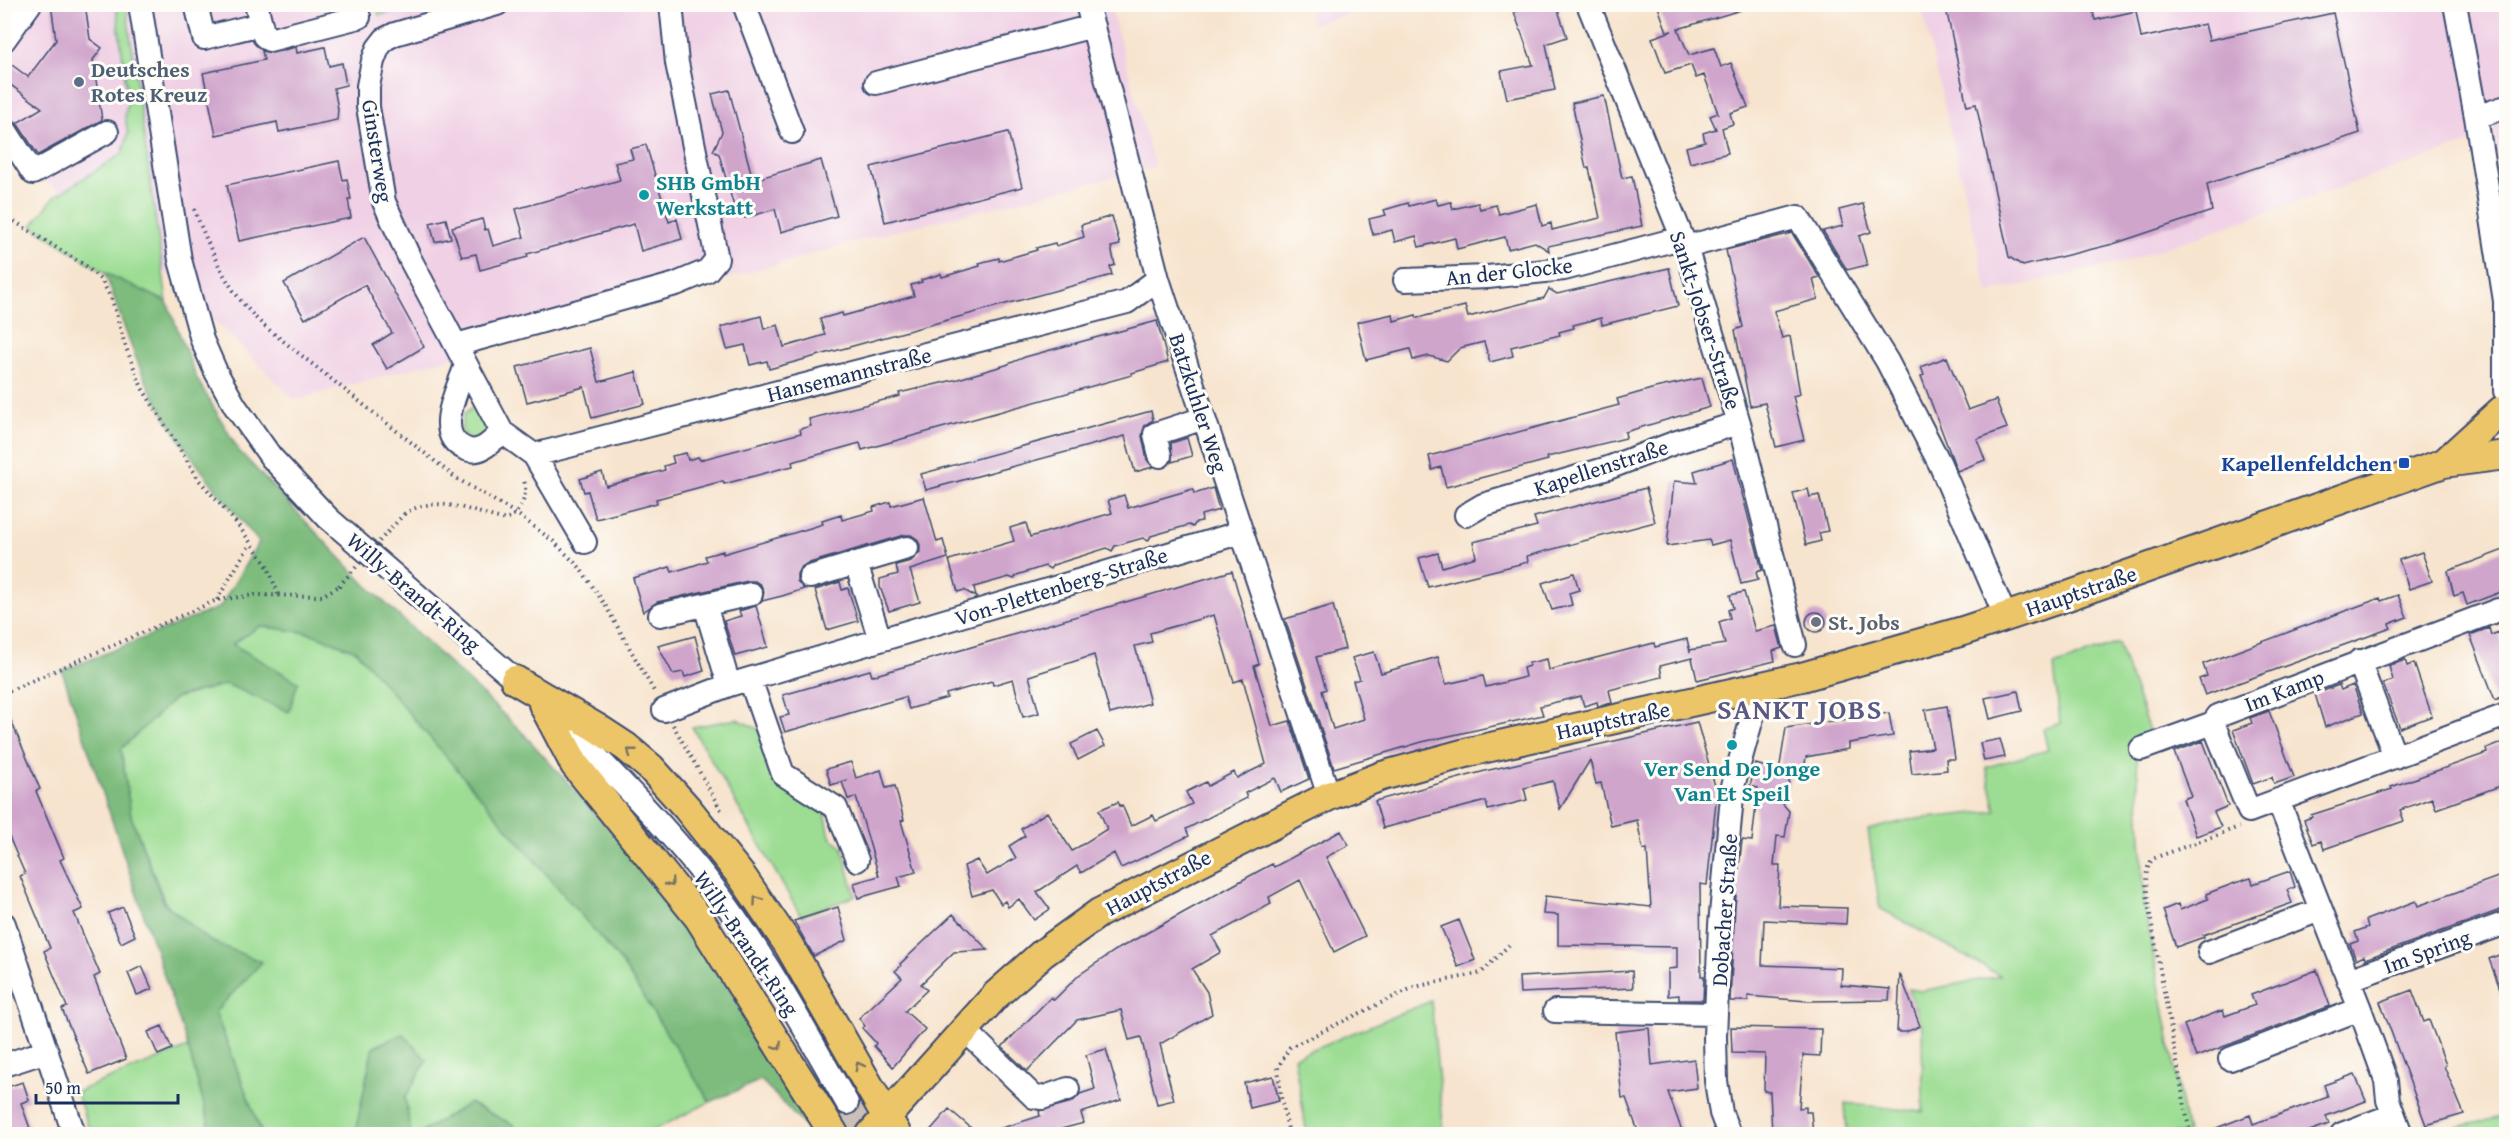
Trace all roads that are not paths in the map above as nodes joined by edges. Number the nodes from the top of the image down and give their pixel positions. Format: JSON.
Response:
{"nodes":[{"id":1,"x":30,"y":4,"type":"edge"},
{"id":2,"x":140,"y":4,"type":"edge"},
{"id":3,"x":196,"y":4,"type":"edge"},
{"id":4,"x":497,"y":4,"type":"edge"},
{"id":5,"x":671,"y":4,"type":"edge"},
{"id":6,"x":744,"y":4,"type":"edge"},
{"id":7,"x":1588,"y":4,"type":"edge"},
{"id":8,"x":2455,"y":4,"type":"edge"},
{"id":9,"x":357,"y":10,"type":"edge"},
{"id":10,"x":258,"y":14,"type":"edge"},
{"id":11,"x":1090,"y":15,"type":"edge"},
{"id":12,"x":4,"y":40,"type":"edge"},
{"id":13,"x":378,"y":48,"type":"junction"},
{"id":14,"x":876,"y":83,"type":"dead end"},
{"id":15,"x":2506,"y":106,"type":"edge"},
{"id":16,"x":2476,"y":117,"type":"junction"},
{"id":17,"x":4,"y":128,"type":"edge"},
{"id":18,"x":107,"y":132,"type":"dead end"},
{"id":19,"x":792,"y":132,"type":"dead end"},
{"id":20,"x":1684,"y":242,"type":"junction"},
{"id":21,"x":1158,"y":279,"type":"junction"},
{"id":22,"x":1405,"y":280,"type":"dead end"},
{"id":23,"x":2506,"y":303,"type":"edge"},
{"id":24,"x":461,"y":355,"type":"junction"},
{"id":25,"x":2505,"y":406,"type":"edge"},
{"id":26,"x":1204,"y":418,"type":"junction"},
{"id":27,"x":1739,"y":423,"type":"junction"},
{"id":28,"x":502,"y":432,"type":"junction"},
{"id":29,"x":528,"y":451,"type":"junction"},
{"id":30,"x":2506,"y":455,"type":"edge"},
{"id":31,"x":1160,"y":456,"type":"dead end"},
{"id":32,"x":2444,"y":463,"type":"junction"},
{"id":33,"x":1466,"y":515,"type":"dead end"},
{"id":34,"x":1242,"y":532,"type":"junction"},
{"id":35,"x":585,"y":542,"type":"dead end"},
{"id":36,"x":907,"y":548,"type":"dead end"},
{"id":37,"x":856,"y":563,"type":"junction"},
{"id":38,"x":810,"y":577,"type":"dead end"},
{"id":39,"x":751,"y":594,"type":"dead end"},
{"id":40,"x":705,"y":605,"type":"junction"},
{"id":41,"x":2506,"y":611,"type":"edge"},
{"id":42,"x":660,"y":615,"type":"dead end"},
{"id":43,"x":2006,"y":618,"type":"junction"},
{"id":44,"x":880,"y":640,"type":"junction"},
{"id":45,"x":1795,"y":645,"type":"dead end"},
{"id":46,"x":2359,"y":661,"type":"junction"},
{"id":47,"x":515,"y":680,"type":"junction"},
{"id":48,"x":739,"y":682,"type":"junction"},
{"id":49,"x":1761,"y":686,"type":"junction"},
{"id":50,"x":543,"y":704,"type":"junction"},
{"id":51,"x":664,"y":710,"type":"road end"},
{"id":52,"x":2506,"y":716,"type":"edge"},
{"id":53,"x":2213,"y":723,"type":"junction"},
{"id":54,"x":2141,"y":749,"type":"dead end"},
{"id":55,"x":2395,"y":757,"type":"junction"},
{"id":56,"x":1329,"y":796,"type":"junction"},
{"id":57,"x":2278,"y":800,"type":"junction"},
{"id":58,"x":857,"y":860,"type":"dead end"},
{"id":59,"x":2320,"y":909,"type":"junction"},
{"id":60,"x":2506,"y":922,"type":"edge"},
{"id":61,"x":4,"y":924,"type":"edge"},
{"id":62,"x":2209,"y":952,"type":"dead end"},
{"id":63,"x":2348,"y":980,"type":"junction"},
{"id":64,"x":2360,"y":1010,"type":"junction"},
{"id":65,"x":1555,"y":1011,"type":"dead end"},
{"id":66,"x":1716,"y":1014,"type":"junction"},
{"id":67,"x":964,"y":1029,"type":"junction"},
{"id":68,"x":47,"y":1051,"type":"junction"},
{"id":69,"x":2230,"y":1059,"type":"dead end"},
{"id":70,"x":4,"y":1065,"type":"edge"},
{"id":71,"x":1068,"y":1089,"type":"dead end"},
{"id":72,"x":847,"y":1103,"type":"tunnel mouth"},
{"id":73,"x":2397,"y":1125,"type":"edge"},
{"id":74,"x":885,"y":1129,"type":"edge"},
{"id":75,"x":74,"y":1134,"type":"edge"},
{"id":76,"x":834,"y":1134,"type":"edge"},
{"id":77,"x":1729,"y":1134,"type":"edge"},
{"id":78,"x":2342,"y":1134,"type":"edge"}],
"edges":[{"from":1,"to":12,"type":"street"},
{"from":2,"to":47,"type":"street","name":"Willy-Brandt-Ring"},
{"from":3,"to":10,"type":"street"},
{"from":4,"to":13,"type":"street"},
{"from":5,"to":24,"type":"street"},
{"from":6,"to":19,"type":"street"},
{"from":7,"to":20,"type":"street","name":"Sankt-Jobser-Straße"},
{"from":8,"to":16,"type":"street"},
{"from":9,"to":10,"type":"street"},
{"from":9,"to":13,"type":"street"},
{"from":11,"to":14,"type":"street"},
{"from":11,"to":21,"type":"street","name":"Batzkuhler Weg"},
{"from":13,"to":24,"type":"street","name":"Ginsterweg"},
{"from":15,"to":16,"type":"street"},
{"from":16,"to":23,"type":"street"},
{"from":17,"to":18,"type":"street"},
{"from":20,"to":22,"type":"street","name":"An der Glocke"},
{"from":20,"to":27,"type":"street","name":"Sankt-Jobser-Straße"},
{"from":20,"to":43,"type":"street","name":"An der Glocke"},
{"from":21,"to":26,"type":"street","name":"Batzkuhler Weg"},
{"from":21,"to":29,"type":"street","name":"Hansemannstraße"},
{"from":23,"to":25,"type":"street"},
{"from":24,"to":28,"type":"street","name":"Ginsterweg"},
{"from":24,"to":28,"type":"street"},
{"from":25,"to":32,"type":"main road","name":"Hauptstraße"},
{"from":26,"to":31,"type":"street"},
{"from":26,"to":34,"type":"street","name":"Batzkuhler Weg"},
{"from":27,"to":33,"type":"street","name":"Kapellenstraße"},
{"from":27,"to":45,"type":"street","name":"Sankt-Jobser-Straße"},
{"from":28,"to":29,"type":"street"},
{"from":29,"to":35,"type":"street"},
{"from":30,"to":32,"type":"main road","name":"Hauptstraße"},
{"from":32,"to":43,"type":"main road","name":"Hauptstraße"},
{"from":34,"to":44,"type":"street","name":"Von-Plettenberg-Straße"},
{"from":34,"to":56,"type":"street","name":"Batzkuhler Weg"},
{"from":36,"to":37,"type":"street"},
{"from":37,"to":38,"type":"street"},
{"from":37,"to":44,"type":"street"},
{"from":39,"to":40,"type":"street"},
{"from":40,"to":42,"type":"street"},
{"from":40,"to":48,"type":"street"},
{"from":41,"to":46,"type":"street","name":"Im Kamp"},
{"from":43,"to":49,"type":"main road","name":"Hauptstraße"},
{"from":44,"to":48,"type":"street","name":"Von-Plettenberg-Straße"},
{"from":46,"to":53,"type":"street","name":"Im Kamp"},
{"from":46,"to":55,"type":"street"},
{"from":47,"to":50,"type":"street","name":"Willy-Brandt-Ring"},
{"from":74,"to":47,"type":"main road","one_way":true},
{"from":48,"to":51,"type":"street","name":"Von-Plettenberg-Straße"},
{"from":48,"to":58,"type":"street"},
{"from":49,"to":56,"type":"main road","name":"Hauptstraße"},
{"from":49,"to":66,"type":"street","name":"Dobacher Straße"},
{"from":50,"to":72,"type":"street","name":"Willy-Brandt-Ring"},
{"from":50,"to":76,"type":"main road","one_way":true},
{"from":52,"to":55,"type":"street"},
{"from":53,"to":54,"type":"street","name":"Im Kamp"},
{"from":53,"to":57,"type":"street"},
{"from":55,"to":57,"type":"street"},
{"from":56,"to":67,"type":"main road","name":"Hauptstraße"},
{"from":57,"to":59,"type":"street"},
{"from":59,"to":62,"type":"street"},
{"from":59,"to":63,"type":"street"},
{"from":60,"to":63,"type":"street","name":"Im Spring"},
{"from":61,"to":68,"type":"street"},
{"from":63,"to":64,"type":"street"},
{"from":64,"to":69,"type":"street"},
{"from":64,"to":73,"type":"street"},
{"from":65,"to":66,"type":"street"},
{"from":66,"to":77,"type":"street","name":"Dobacher Straße"},
{"from":67,"to":71,"type":"street"},
{"from":67,"to":74,"type":"main road","name":"Hauptstraße"},
{"from":68,"to":70,"type":"street"},
{"from":68,"to":75,"type":"street"},
{"from":73,"to":78,"type":"street"}]}
